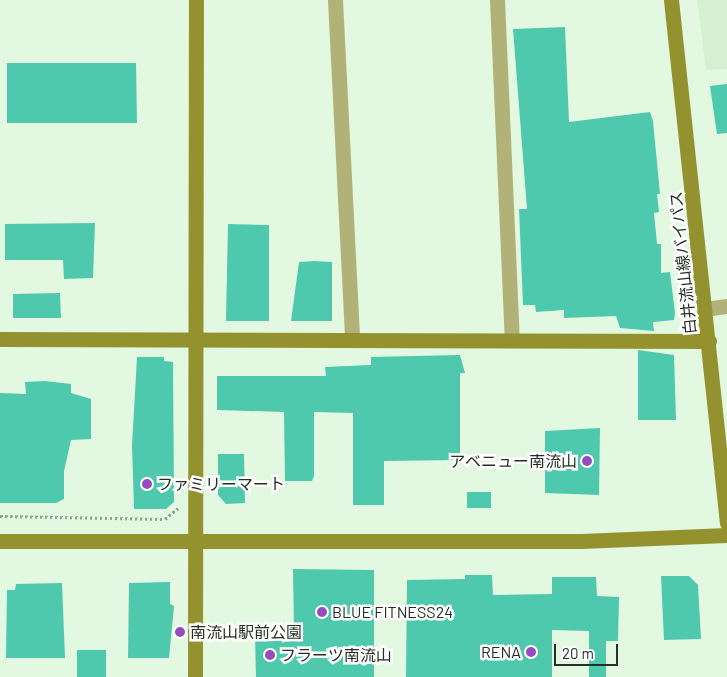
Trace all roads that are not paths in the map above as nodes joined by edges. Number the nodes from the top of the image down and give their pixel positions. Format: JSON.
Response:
{"nodes":[{"id":1,"x":196,"y":0,"type":"edge"},
{"id":2,"x":335,"y":0,"type":"edge"},
{"id":3,"x":497,"y":0,"type":"edge"},
{"id":4,"x":671,"y":0,"type":"edge"},
{"id":5,"x":727,"y":306,"type":"edge"},
{"id":6,"x":705,"y":309,"type":"junction"},
{"id":7,"x":196,"y":338,"type":"junction"},
{"id":8,"x":0,"y":339,"type":"edge"},
{"id":9,"x":352,"y":339,"type":"junction"},
{"id":10,"x":512,"y":340,"type":"junction"},
{"id":11,"x":709,"y":341,"type":"junction"},
{"id":12,"x":727,"y":523,"type":"edge"},
{"id":13,"x":727,"y":535,"type":"edge"},
{"id":14,"x":0,"y":541,"type":"edge"},
{"id":15,"x":194,"y":544,"type":"junction"},
{"id":16,"x":195,"y":677,"type":"edge"}],
"edges":[{"from":1,"to":7,"type":"street"},
{"from":2,"to":9,"type":"street"},
{"from":3,"to":10,"type":"street"},
{"from":4,"to":6,"type":"street","name":"白井流山線バイパス"},
{"from":5,"to":6,"type":"street"},
{"from":6,"to":11,"type":"street","name":"白井流山線バイパス"},
{"from":7,"to":8,"type":"street"},
{"from":7,"to":9,"type":"street"},
{"from":7,"to":15,"type":"street"},
{"from":9,"to":10,"type":"street"},
{"from":10,"to":11,"type":"street"},
{"from":11,"to":12,"type":"street","name":"白井流山線バイパス"},
{"from":13,"to":15,"type":"street"},
{"from":14,"to":15,"type":"street"},
{"from":15,"to":16,"type":"street"}]}
